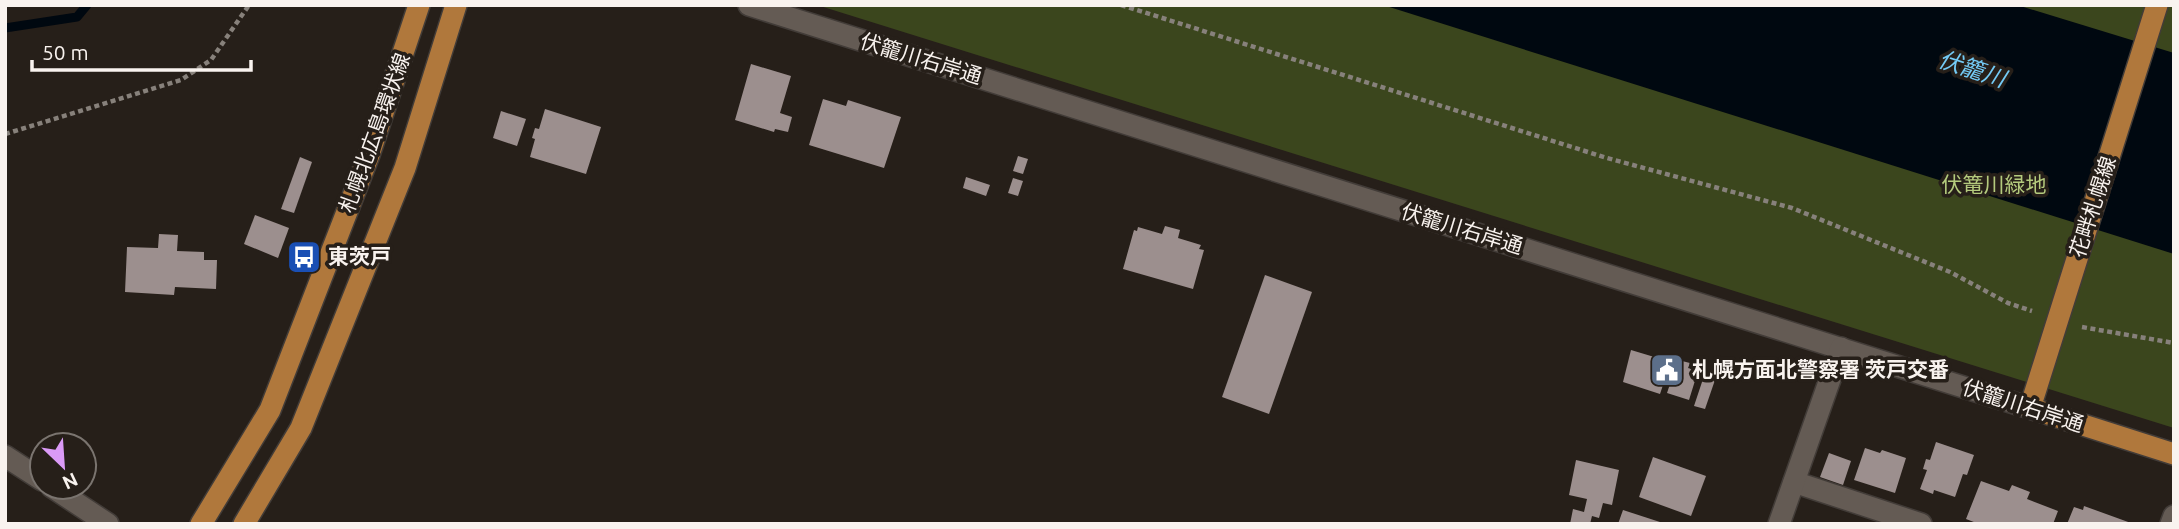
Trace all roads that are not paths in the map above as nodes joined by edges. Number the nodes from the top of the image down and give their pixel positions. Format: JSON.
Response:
{"nodes":[{"id":1,"x":419,"y":5,"type":"edge"},
{"id":2,"x":456,"y":5,"type":"edge"},
{"id":3,"x":749,"y":5,"type":"edge"},
{"id":4,"x":2157,"y":5,"type":"edge"},
{"id":5,"x":1841,"y":348,"type":"junction"},
{"id":6,"x":2030,"y":408,"type":"junction"},
{"id":7,"x":2174,"y":454,"type":"edge"},
{"id":8,"x":5,"y":457,"type":"edge"},
{"id":9,"x":28,"y":472,"type":"edge"},
{"id":10,"x":1794,"y":482,"type":"junction"},
{"id":11,"x":73,"y":501,"type":"edge"},
{"id":12,"x":2174,"y":516,"type":"edge"},
{"id":13,"x":108,"y":524,"type":"edge"},
{"id":14,"x":201,"y":524,"type":"edge"},
{"id":15,"x":244,"y":524,"type":"edge"},
{"id":16,"x":1779,"y":524,"type":"edge"},
{"id":17,"x":1921,"y":524,"type":"edge"},
{"id":18,"x":2171,"y":524,"type":"edge"}],
"edges":[{"from":1,"to":14,"type":"main road","name":"札幌北広島環状線"},
{"from":2,"to":15,"type":"main road","name":"札幌北広島環状線"},
{"from":3,"to":5,"type":"street","name":"伏籠川右岸通"},
{"from":4,"to":6,"type":"main road","name":"花畔札幌線"},
{"from":5,"to":6,"type":"street","name":"伏籠川右岸通"},
{"from":5,"to":10,"type":"street"},
{"from":6,"to":7,"type":"main road","name":"伏籠川右岸通"},
{"from":8,"to":9,"type":"street"},
{"from":10,"to":16,"type":"street"},
{"from":10,"to":17,"type":"street"},
{"from":11,"to":13,"type":"street"},
{"from":12,"to":18,"type":"street"}]}
